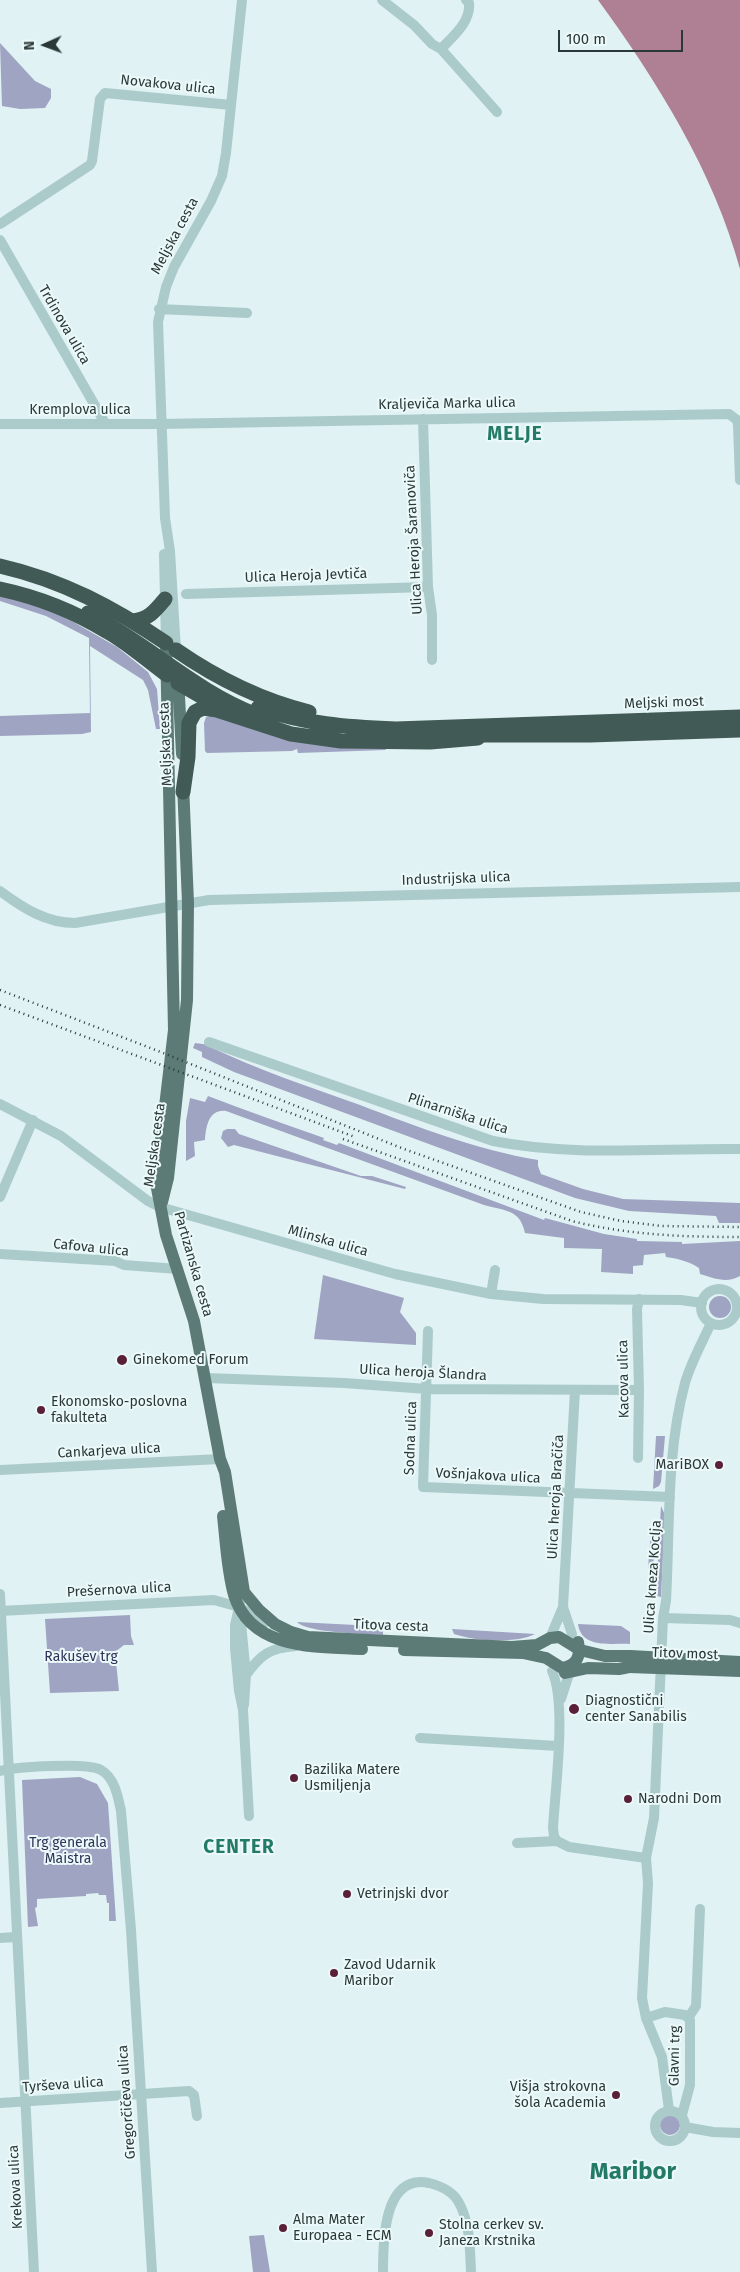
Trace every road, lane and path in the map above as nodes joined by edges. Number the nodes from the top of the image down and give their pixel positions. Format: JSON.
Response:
{"nodes":[{"id":1,"x":242,"y":0,"type":"edge"},
{"id":2,"x":382,"y":0,"type":"edge"},
{"id":3,"x":466,"y":0,"type":"edge"},
{"id":4,"x":441,"y":49,"type":"junction"},
{"id":5,"x":231,"y":105,"type":"junction"},
{"id":6,"x":497,"y":112,"type":"dead end"},
{"id":7,"x":0,"y":224,"type":"edge"},
{"id":8,"x":0,"y":240,"type":"edge"},
{"id":9,"x":159,"y":309,"type":"junction"},
{"id":10,"x":247,"y":313,"type":"dead end"},
{"id":11,"x":423,"y":419,"type":"junction"},
{"id":12,"x":105,"y":423,"type":"junction"},
{"id":13,"x":0,"y":424,"type":"edge"},
{"id":14,"x":160,"y":424,"type":"junction"},
{"id":15,"x":740,"y":480,"type":"edge"},
{"id":16,"x":165,"y":518,"type":"junction"},
{"id":17,"x":0,"y":566,"type":"edge"},
{"id":18,"x":0,"y":574,"type":"edge"},
{"id":19,"x":0,"y":580,"type":"edge"},
{"id":20,"x":428,"y":587,"type":"junction"},
{"id":21,"x":0,"y":589,"type":"edge"},
{"id":22,"x":186,"y":594,"type":"dead end"},
{"id":23,"x":165,"y":599,"type":"junction"},
{"id":24,"x":89,"y":610,"type":"junction"},
{"id":25,"x":133,"y":620,"type":"junction"},
{"id":26,"x":171,"y":646,"type":"junction"},
{"id":27,"x":432,"y":660,"type":"dead end"},
{"id":28,"x":173,"y":679,"type":"junction"},
{"id":29,"x":237,"y":716,"type":"junction"},
{"id":30,"x":740,"y":717,"type":"edge"},
{"id":31,"x":589,"y":729,"type":"junction"},
{"id":32,"x":502,"y":730,"type":"junction"},
{"id":33,"x":740,"y":730,"type":"edge"},
{"id":34,"x":183,"y":792,"type":"junction"},
{"id":35,"x":740,"y":887,"type":"edge"},
{"id":36,"x":0,"y":891,"type":"edge"},
{"id":37,"x":188,"y":903,"type":"junction"},
{"id":38,"x":173,"y":906,"type":"junction"},
{"id":39,"x":209,"y":1042,"type":"dead end"},
{"id":40,"x":0,"y":1104,"type":"edge"},
{"id":41,"x":33,"y":1120,"type":"junction"},
{"id":42,"x":740,"y":1148,"type":"edge"},
{"id":43,"x":0,"y":1197,"type":"edge"},
{"id":44,"x":160,"y":1207,"type":"junction"},
{"id":45,"x":0,"y":1254,"type":"edge"},
{"id":46,"x":178,"y":1269,"type":"junction"},
{"id":47,"x":495,"y":1270,"type":"dead end"},
{"id":48,"x":491,"y":1294,"type":"junction"},
{"id":49,"x":737,"y":1295,"type":"edge"},
{"id":50,"x":639,"y":1299,"type":"junction"},
{"id":51,"x":702,"y":1303,"type":"junction"},
{"id":52,"x":710,"y":1323,"type":"junction"},
{"id":53,"x":428,"y":1331,"type":"dead end"},
{"id":54,"x":206,"y":1378,"type":"junction"},
{"id":55,"x":427,"y":1389,"type":"junction"},
{"id":56,"x":575,"y":1390,"type":"junction"},
{"id":57,"x":639,"y":1390,"type":"junction"},
{"id":58,"x":638,"y":1458,"type":"dead end"},
{"id":59,"x":220,"y":1459,"type":"junction"},
{"id":60,"x":0,"y":1470,"type":"edge"},
{"id":61,"x":423,"y":1487,"type":"joint"},
{"id":62,"x":570,"y":1493,"type":"junction"},
{"id":63,"x":670,"y":1497,"type":"junction"},
{"id":64,"x":242,"y":1582,"type":"junction"},
{"id":65,"x":0,"y":1594,"type":"edge"},
{"id":66,"x":563,"y":1606,"type":"junction"},
{"id":67,"x":239,"y":1607,"type":"junction"},
{"id":68,"x":1,"y":1611,"type":"edge"},
{"id":69,"x":663,"y":1618,"type":"junction"},
{"id":70,"x":740,"y":1623,"type":"edge"},
{"id":71,"x":280,"y":1627,"type":"junction"},
{"id":72,"x":301,"y":1646,"type":"junction"},
{"id":73,"x":501,"y":1649,"type":"junction"},
{"id":74,"x":546,"y":1649,"type":"junction"},
{"id":75,"x":574,"y":1654,"type":"junction"},
{"id":76,"x":629,"y":1661,"type":"junction"},
{"id":77,"x":740,"y":1662,"type":"edge"},
{"id":78,"x":740,"y":1671,"type":"edge"},
{"id":79,"x":246,"y":1675,"type":"junction"},
{"id":80,"x":560,"y":1705,"type":"junction"},
{"id":81,"x":243,"y":1710,"type":"junction"},
{"id":82,"x":420,"y":1738,"type":"dead end"},
{"id":83,"x":558,"y":1746,"type":"junction"},
{"id":84,"x":4,"y":1770,"type":"edge"},
{"id":85,"x":249,"y":1816,"type":"dead end"},
{"id":86,"x":557,"y":1841,"type":"junction"},
{"id":87,"x":518,"y":1843,"type":"dead end"},
{"id":88,"x":646,"y":1858,"type":"junction"},
{"id":89,"x":700,"y":1909,"type":"dead end"},
{"id":90,"x":16,"y":1937,"type":"junction"},
{"id":91,"x":0,"y":1938,"type":"edge"},
{"id":92,"x":646,"y":2018,"type":"junction"},
{"id":93,"x":688,"y":2018,"type":"junction"},
{"id":94,"x":140,"y":2093,"type":"junction"},
{"id":95,"x":25,"y":2101,"type":"junction"},
{"id":96,"x":0,"y":2103,"type":"edge"},
{"id":97,"x":668,"y":2110,"type":"junction"},
{"id":98,"x":197,"y":2116,"type":"dead end"},
{"id":99,"x":682,"y":2116,"type":"junction"},
{"id":100,"x":685,"y":2127,"type":"junction"},
{"id":101,"x":740,"y":2133,"type":"edge"},
{"id":102,"x":34,"y":2272,"type":"edge"},
{"id":103,"x":152,"y":2272,"type":"edge"},
{"id":104,"x":384,"y":2272,"type":"edge"},
{"id":105,"x":471,"y":2272,"type":"edge"}],
"edges":[{"from":1,"to":5,"type":"street","name":"Meljska cesta"},
{"from":2,"to":4,"type":"street"},
{"from":3,"to":4,"type":"street"},
{"from":4,"to":6,"type":"street"},
{"from":5,"to":7,"type":"street","name":"Novakova ulica"},
{"from":5,"to":9,"type":"street","name":"Meljska cesta"},
{"from":8,"to":12,"type":"street","name":"Trdinova ulica"},
{"from":9,"to":10,"type":"street"},
{"from":9,"to":14,"type":"street","name":"Meljska cesta"},
{"from":11,"to":14,"type":"street","name":"Kraljeviča Marka ulica"},
{"from":11,"to":15,"type":"street","name":"Kraljeviča Marka ulica"},
{"from":11,"to":20,"type":"street","name":"Ulica Heroja Šaranoviča"},
{"from":12,"to":13,"type":"street","name":"Kremplova ulica"},
{"from":12,"to":14,"type":"street","name":"Kremplova ulica"},
{"from":14,"to":16,"type":"street","name":"Meljska cesta"},
{"from":16,"to":23,"type":"street","name":"Meljska cesta"},
{"from":16,"to":26,"type":"street","name":"Meljska cesta"},
{"from":17,"to":25,"type":"highway"},
{"from":18,"to":24,"type":"highway"},
{"from":19,"to":24,"type":"highway"},
{"from":20,"to":22,"type":"street","name":"Ulica Heroja Jevtiča"},
{"from":20,"to":27,"type":"street","name":"Ulica Heroja Šaranoviča"},
{"from":21,"to":28,"type":"highway"},
{"from":23,"to":25,"type":"highway"},
{"from":23,"to":26,"type":"street","name":"Meljska cesta"},
{"from":24,"to":32,"type":"highway","bridge":true},
{"from":25,"to":26,"type":"highway"},
{"from":26,"to":28,"type":"main road","name":"Meljska cesta"},
{"from":26,"to":32,"type":"highway"},
{"from":28,"to":29,"type":"highway"},
{"from":28,"to":34,"type":"main road","name":"Meljska cesta"},
{"from":28,"to":38,"type":"main road","name":"Meljska cesta"},
{"from":29,"to":32,"type":"highway"},
{"from":29,"to":34,"type":"highway"},
{"from":30,"to":31,"type":"highway","name":"Meljski most"},
{"from":31,"to":32,"type":"highway"},
{"from":31,"to":33,"type":"highway"},
{"from":34,"to":37,"type":"main road","name":"Meljska cesta"},
{"from":35,"to":37,"type":"street","name":"Industrijska ulica"},
{"from":36,"to":38,"type":"street","name":"Industrijska ulica"},
{"from":37,"to":38,"type":"street","name":"Industrijska ulica"},
{"from":37,"to":44,"type":"main road","name":"Meljska cesta"},
{"from":38,"to":44,"type":"main road","name":"Meljska cesta"},
{"from":39,"to":42,"type":"street","name":"Plinarniška ulica"},
{"from":40,"to":41,"type":"street","name":"Partizanska cesta"},
{"from":41,"to":43,"type":"street"},
{"from":41,"to":44,"type":"street","name":"Partizanska cesta"},
{"from":44,"to":46,"type":"main road","name":"Partizanska cesta"},
{"from":44,"to":48,"type":"street","name":"Mlinska ulica"},
{"from":45,"to":46,"type":"street","name":"Cafova ulica"},
{"from":46,"to":54,"type":"main road","name":"Partizanska cesta"},
{"from":47,"to":48,"type":"street"},
{"from":48,"to":50,"type":"street","name":"Mlinska ulica"},
{"from":49,"to":51,"type":"street"},
{"from":49,"to":52,"type":"street"},
{"from":50,"to":51,"type":"street","name":"Mlinska ulica"},
{"from":50,"to":57,"type":"street","name":"Kacova ulica"},
{"from":51,"to":52,"type":"street"},
{"from":52,"to":63,"type":"street","name":"Ulica kneza Koclja"},
{"from":53,"to":55,"type":"street","name":"Sodna ulica"},
{"from":54,"to":55,"type":"street","name":"Ulica heroja Šlandra"},
{"from":54,"to":59,"type":"main road","name":"Partizanska cesta"},
{"from":55,"to":56,"type":"street","name":"Ulica heroja Šlandra"},
{"from":55,"to":61,"type":"street","name":"Sodna ulica"},
{"from":56,"to":57,"type":"street","name":"Ulica heroja Šlandra"},
{"from":56,"to":62,"type":"street","name":"Ulica heroja Bračiča"},
{"from":57,"to":58,"type":"street","name":"Kacova ulica"},
{"from":59,"to":60,"type":"street","name":"Cankarjeva ulica"},
{"from":59,"to":64,"type":"main road","name":"Partizanska cesta"},
{"from":59,"to":67,"type":"main road","name":"Partizanska cesta"},
{"from":61,"to":62,"type":"street","name":"Vošnjakova ulica"},
{"from":62,"to":63,"type":"street","name":"Vošnjakova ulica"},
{"from":62,"to":66,"type":"street","name":"Ulica heroja Bračiča"},
{"from":63,"to":69,"type":"street","name":"Ulica kneza Koclja"},
{"from":64,"to":67,"type":"street","name":"Partizanska cesta"},
{"from":64,"to":71,"type":"main road","name":"Titova cesta"},
{"from":65,"to":68,"type":"street","name":"Krekova ulica"},
{"from":66,"to":74,"type":"street","name":"Ulica heroja Bračiča"},
{"from":66,"to":75,"type":"street","name":"Ulica heroja Bračiča"},
{"from":67,"to":68,"type":"street","name":"Prešernova ulica"},
{"from":67,"to":71,"type":"street","name":"Titova cesta"},
{"from":67,"to":72,"type":"main road","name":"Titova cesta"},
{"from":67,"to":79,"type":"street","name":"Partizanska cesta"},
{"from":67,"to":81,"type":"street","name":"Partizanska cesta"},
{"from":68,"to":84,"type":"street","name":"Krekova ulica"},
{"from":69,"to":70,"type":"street"},
{"from":69,"to":88,"type":"street","name":"Ulica kneza Koclja"},
{"from":71,"to":73,"type":"main road","name":"Titova cesta"},
{"from":72,"to":73,"type":"main road","name":"Titova cesta"},
{"from":72,"to":79,"type":"street"},
{"from":73,"to":74,"type":"main road"},
{"from":73,"to":74,"type":"main road"},
{"from":74,"to":75,"type":"main road"},
{"from":74,"to":75,"type":"main road"},
{"from":74,"to":75,"type":"main road"},
{"from":74,"to":80,"type":"street"},
{"from":75,"to":76,"type":"main road"},
{"from":75,"to":76,"type":"main road"},
{"from":75,"to":80,"type":"street"},
{"from":76,"to":77,"type":"main road","name":"Titov most","bridge":true},
{"from":76,"to":78,"type":"main road","name":"Titov most","bridge":true},
{"from":79,"to":81,"type":"street","name":"Partizanska cesta"},
{"from":80,"to":83,"type":"street"},
{"from":81,"to":85,"type":"street","name":"Partizanska cesta"},
{"from":82,"to":83,"type":"street"},
{"from":83,"to":86,"type":"street"},
{"from":84,"to":90,"type":"street","name":"Krekova ulica"},
{"from":84,"to":94,"type":"street","name":"Gregorčičeva ulica"},
{"from":86,"to":87,"type":"street"},
{"from":86,"to":88,"type":"street"},
{"from":88,"to":92,"type":"street","name":"Ulica kneza Koclja"},
{"from":89,"to":93,"type":"street"},
{"from":90,"to":91,"type":"street"},
{"from":90,"to":95,"type":"street","name":"Krekova ulica"},
{"from":92,"to":93,"type":"street","name":"Glavni trg"},
{"from":92,"to":97,"type":"street","name":"Glavni trg"},
{"from":93,"to":99,"type":"street","name":"Glavni trg"},
{"from":94,"to":95,"type":"street","name":"Tyrševa ulica"},
{"from":94,"to":98,"type":"street","name":"Tyrševa ulica"},
{"from":94,"to":103,"type":"street","name":"Gregorčičeva ulica"},
{"from":95,"to":96,"type":"street","name":"Tyrševa ulica"},
{"from":95,"to":102,"type":"street","name":"Krekova ulica"},
{"from":97,"to":99,"type":"street"},
{"from":97,"to":100,"type":"street"},
{"from":99,"to":100,"type":"street","name":"Glavni trg"},
{"from":100,"to":101,"type":"street"},
{"from":104,"to":105,"type":"street"}]}
